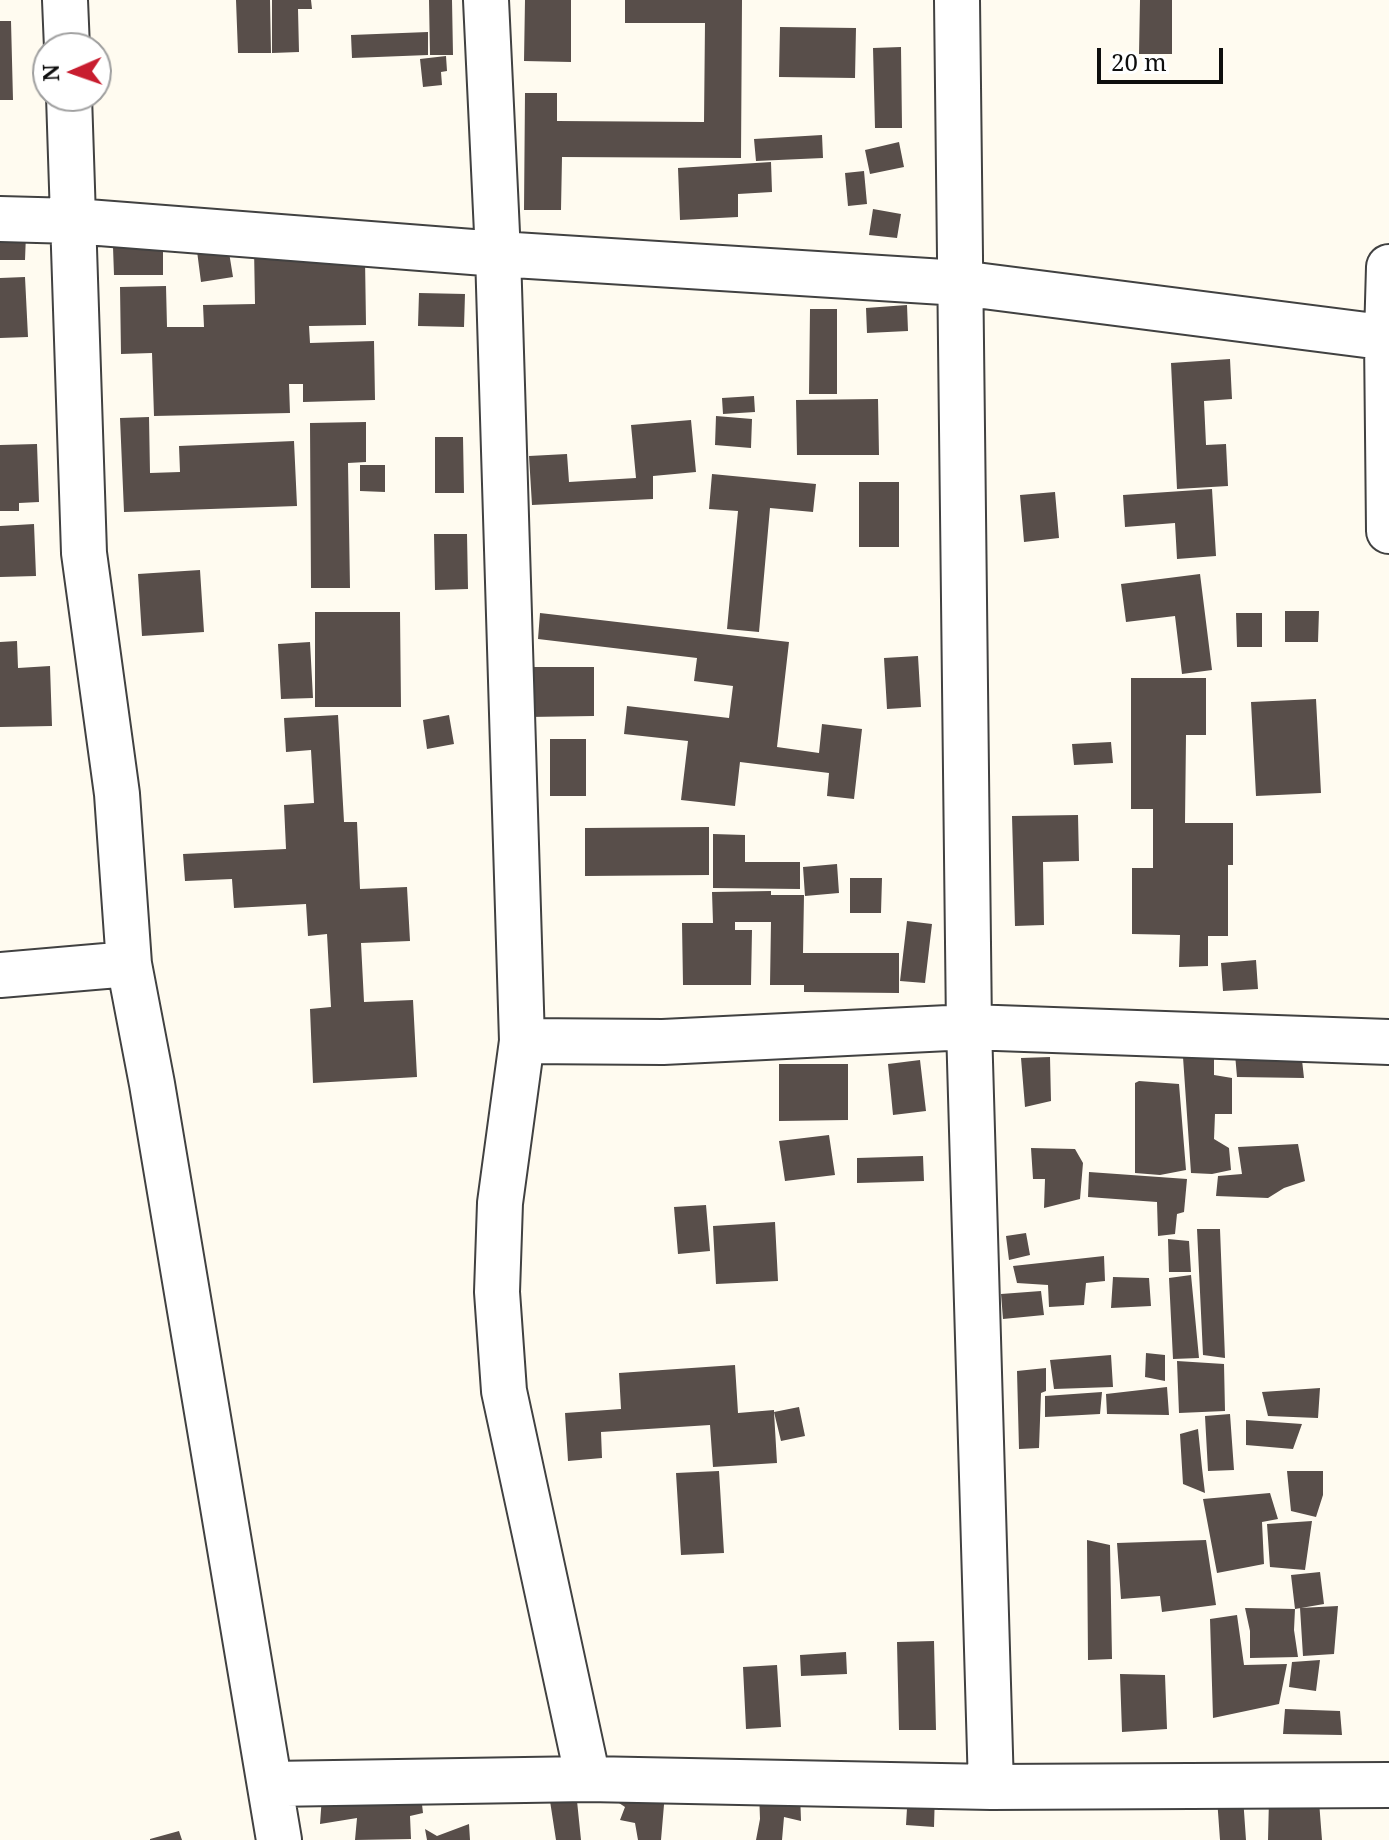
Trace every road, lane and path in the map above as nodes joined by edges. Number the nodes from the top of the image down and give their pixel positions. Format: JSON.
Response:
{"nodes":[{"id":1,"x":65,"y":0,"type":"edge"},
{"id":2,"x":486,"y":0,"type":"edge"},
{"id":3,"x":957,"y":0,"type":"edge"},
{"id":4,"x":66,"y":32,"type":"edge"},
{"id":5,"x":70,"y":112,"type":"edge"},
{"id":6,"x":0,"y":219,"type":"edge"},
{"id":7,"x":74,"y":221,"type":"junction"},
{"id":8,"x":498,"y":254,"type":"junction"},
{"id":9,"x":1389,"y":267,"type":"edge"},
{"id":10,"x":960,"y":283,"type":"junction"},
{"id":11,"x":1388,"y":338,"type":"edge"},
{"id":12,"x":1389,"y":531,"type":"edge"},
{"id":13,"x":129,"y":964,"type":"junction"},
{"id":14,"x":0,"y":975,"type":"edge"},
{"id":15,"x":969,"y":1027,"type":"junction"},
{"id":16,"x":522,"y":1041,"type":"junction"},
{"id":17,"x":1389,"y":1042,"type":"edge"},
{"id":18,"x":588,"y":1779,"type":"junction"},
{"id":19,"x":271,"y":1784,"type":"junction"},
{"id":20,"x":1389,"y":1785,"type":"edge"},
{"id":21,"x":991,"y":1787,"type":"junction"},
{"id":22,"x":279,"y":1840,"type":"edge"}],
"edges":[{"from":1,"to":4,"type":"street"},
{"from":2,"to":8,"type":"street"},
{"from":3,"to":10,"type":"street"},
{"from":5,"to":7,"type":"street"},
{"from":6,"to":7,"type":"street"},
{"from":7,"to":8,"type":"street"},
{"from":7,"to":13,"type":"street"},
{"from":8,"to":10,"type":"street"},
{"from":8,"to":16,"type":"street"},
{"from":9,"to":11,"type":"street"},
{"from":10,"to":11,"type":"street"},
{"from":10,"to":15,"type":"street"},
{"from":11,"to":12,"type":"street"},
{"from":13,"to":14,"type":"street"},
{"from":13,"to":19,"type":"street"},
{"from":15,"to":16,"type":"street"},
{"from":15,"to":17,"type":"street"},
{"from":15,"to":21,"type":"street"},
{"from":16,"to":18,"type":"street"},
{"from":18,"to":19,"type":"street"},
{"from":18,"to":21,"type":"street"},
{"from":19,"to":22,"type":"street"},
{"from":20,"to":21,"type":"street"}]}
